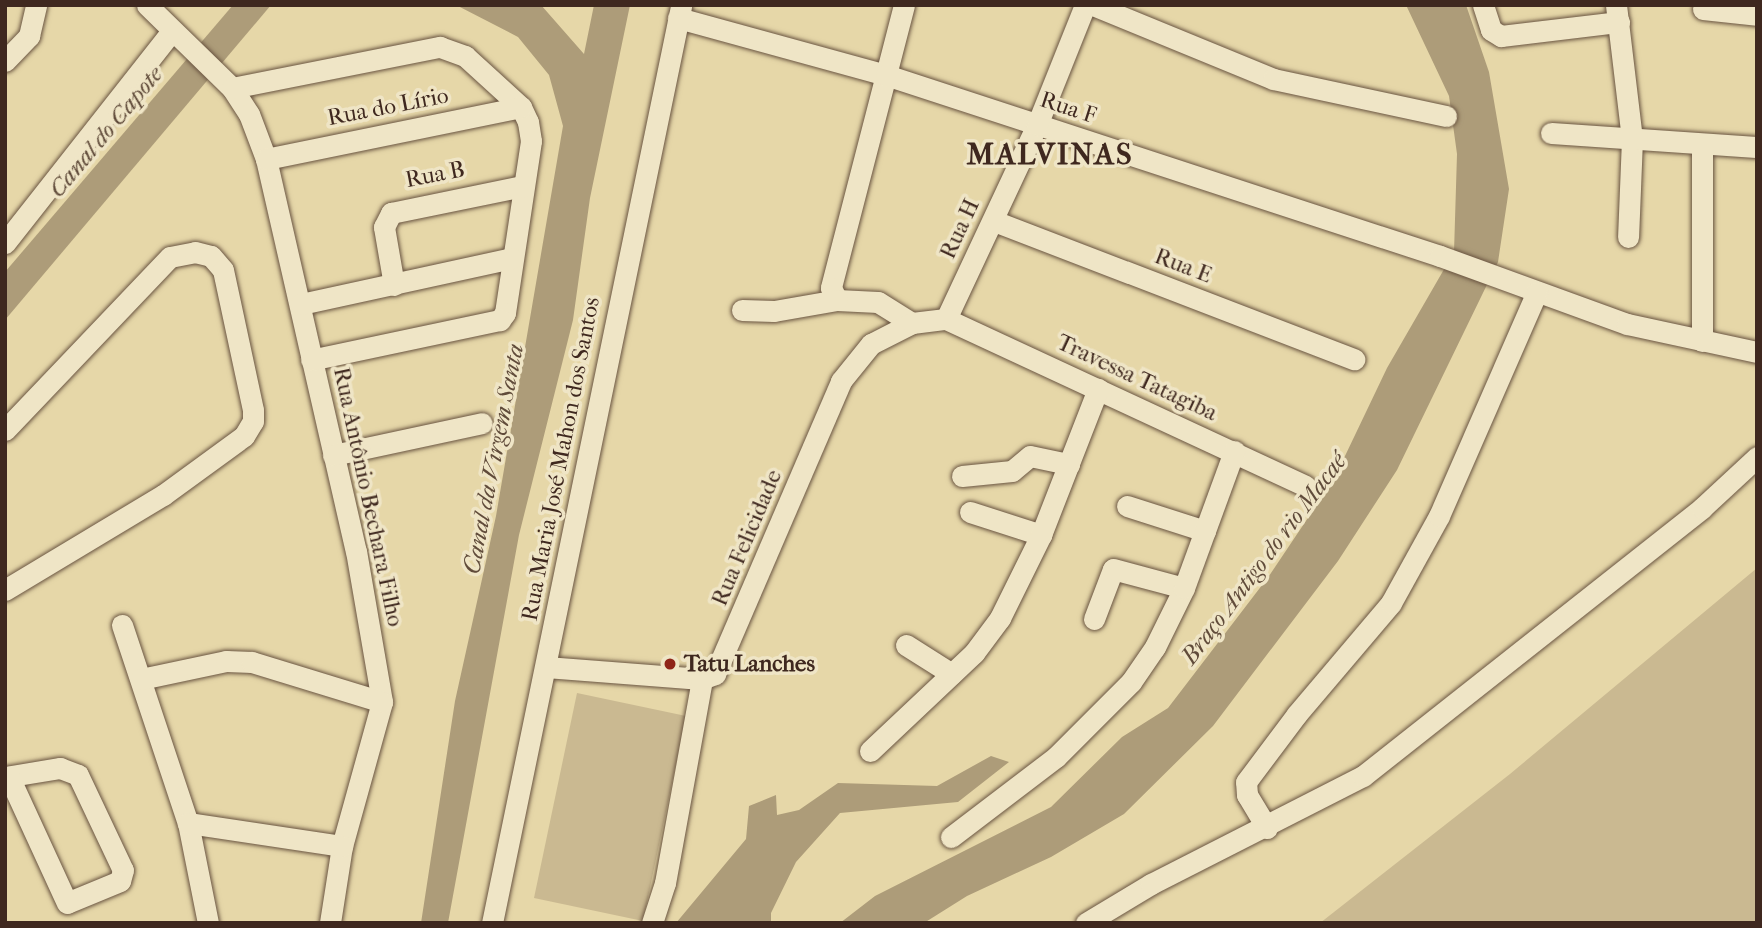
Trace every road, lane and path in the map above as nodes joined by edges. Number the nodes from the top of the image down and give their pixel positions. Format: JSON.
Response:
{"nodes":[{"id":1,"x":36,"y":5,"type":"edge"},
{"id":2,"x":147,"y":5,"type":"edge"},
{"id":3,"x":904,"y":5,"type":"edge"},
{"id":4,"x":1085,"y":5,"type":"edge"},
{"id":5,"x":1093,"y":5,"type":"edge"},
{"id":6,"x":1483,"y":5,"type":"edge"},
{"id":7,"x":1703,"y":9,"type":"dead end"},
{"id":8,"x":679,"y":11,"type":"edge"},
{"id":9,"x":1617,"y":14,"type":"edge"},
{"id":10,"x":1757,"y":15,"type":"edge"},
{"id":11,"x":176,"y":37,"type":"junction"},
{"id":12,"x":5,"y":61,"type":"edge"},
{"id":13,"x":887,"y":75,"type":"junction"},
{"id":14,"x":225,"y":81,"type":"junction"},
{"id":15,"x":521,"y":107,"type":"junction"},
{"id":16,"x":1446,"y":116,"type":"dead end"},
{"id":17,"x":1037,"y":125,"type":"junction"},
{"id":18,"x":1551,"y":133,"type":"dead end"},
{"id":19,"x":1632,"y":139,"type":"junction"},
{"id":20,"x":1702,"y":146,"type":"junction"},
{"id":21,"x":1757,"y":147,"type":"edge"},
{"id":22,"x":266,"y":159,"type":"junction"},
{"id":23,"x":523,"y":186,"type":"junction"},
{"id":24,"x":994,"y":221,"type":"junction"},
{"id":25,"x":1628,"y":237,"type":"dead end"},
{"id":26,"x":6,"y":240,"type":"edge"},
{"id":27,"x":512,"y":258,"type":"junction"},
{"id":28,"x":394,"y":285,"type":"junction"},
{"id":29,"x":1537,"y":292,"type":"junction"},
{"id":30,"x":837,"y":300,"type":"junction"},
{"id":31,"x":301,"y":304,"type":"junction"},
{"id":32,"x":742,"y":310,"type":"dead end"},
{"id":33,"x":946,"y":319,"type":"junction"},
{"id":34,"x":912,"y":323,"type":"junction"},
{"id":35,"x":1702,"y":341,"type":"junction"},
{"id":36,"x":1757,"y":352,"type":"edge"},
{"id":37,"x":1354,"y":359,"type":"dead end"},
{"id":38,"x":311,"y":360,"type":"junction"},
{"id":39,"x":1098,"y":389,"type":"junction"},
{"id":40,"x":482,"y":423,"type":"dead end"},
{"id":41,"x":5,"y":430,"type":"edge"},
{"id":42,"x":1234,"y":451,"type":"junction"},
{"id":43,"x":333,"y":455,"type":"junction"},
{"id":44,"x":1757,"y":457,"type":"edge"},
{"id":45,"x":1069,"y":464,"type":"junction"},
{"id":46,"x":962,"y":476,"type":"dead end"},
{"id":47,"x":1305,"y":486,"type":"dead end"},
{"id":48,"x":1127,"y":506,"type":"dead end"},
{"id":49,"x":970,"y":512,"type":"dead end"},
{"id":50,"x":1205,"y":531,"type":"junction"},
{"id":51,"x":1041,"y":535,"type":"junction"},
{"id":52,"x":1184,"y":587,"type":"junction"},
{"id":53,"x":5,"y":590,"type":"edge"},
{"id":54,"x":1094,"y":619,"type":"dead end"},
{"id":55,"x":122,"y":625,"type":"dead end"},
{"id":56,"x":906,"y":645,"type":"dead end"},
{"id":57,"x":546,"y":667,"type":"junction"},
{"id":58,"x":952,"y":674,"type":"junction"},
{"id":59,"x":141,"y":679,"type":"junction"},
{"id":60,"x":702,"y":679,"type":"junction"},
{"id":61,"x":382,"y":702,"type":"junction"},
{"id":62,"x":870,"y":751,"type":"dead end"},
{"id":63,"x":7,"y":777,"type":"edge"},
{"id":64,"x":188,"y":823,"type":"junction"},
{"id":65,"x":1267,"y":828,"type":"junction"},
{"id":66,"x":951,"y":837,"type":"dead end"},
{"id":67,"x":342,"y":846,"type":"junction"},
{"id":68,"x":208,"y":923,"type":"edge"},
{"id":69,"x":330,"y":923,"type":"edge"},
{"id":70,"x":492,"y":923,"type":"edge"},
{"id":71,"x":652,"y":923,"type":"edge"},
{"id":72,"x":1086,"y":923,"type":"edge"}],
"edges":[{"from":1,"to":12,"type":"street"},
{"from":2,"to":11,"type":"street","name":"Rua Antônio Bechara Filho"},
{"from":3,"to":13,"type":"street"},
{"from":4,"to":17,"type":"street","name":"Rua H"},
{"from":5,"to":16,"type":"street"},
{"from":6,"to":9,"type":"street"},
{"from":7,"to":10,"type":"street"},
{"from":8,"to":13,"type":"street","name":"Rua F"},
{"from":8,"to":57,"type":"street","name":"Rua Maria José Mahon dos Santos"},
{"from":9,"to":19,"type":"street"},
{"from":11,"to":14,"type":"street","name":"Rua Antônio Bechara Filho"},
{"from":11,"to":26,"type":"street"},
{"from":13,"to":17,"type":"street","name":"Rua F"},
{"from":13,"to":30,"type":"street"},
{"from":14,"to":15,"type":"street"},
{"from":14,"to":22,"type":"street","name":"Rua Antônio Bechara Filho"},
{"from":15,"to":22,"type":"street","name":"Rua do Lírio"},
{"from":15,"to":23,"type":"street"},
{"from":17,"to":24,"type":"street","name":"Rua H"},
{"from":17,"to":29,"type":"street","name":"Rua F"},
{"from":18,"to":19,"type":"street"},
{"from":19,"to":20,"type":"street"},
{"from":19,"to":25,"type":"street"},
{"from":20,"to":21,"type":"street"},
{"from":20,"to":35,"type":"street"},
{"from":22,"to":31,"type":"street","name":"Rua Antônio Bechara Filho"},
{"from":23,"to":27,"type":"street"},
{"from":23,"to":28,"type":"street","name":"Rua B"},
{"from":24,"to":33,"type":"street","name":"Rua H"},
{"from":24,"to":37,"type":"street","name":"Rua E"},
{"from":27,"to":28,"type":"street"},
{"from":27,"to":38,"type":"street"},
{"from":28,"to":31,"type":"street"},
{"from":29,"to":35,"type":"street","name":"Rua F"},
{"from":29,"to":65,"type":"street"},
{"from":30,"to":32,"type":"street"},
{"from":30,"to":34,"type":"street"},
{"from":31,"to":38,"type":"street","name":"Rua Antônio Bechara Filho"},
{"from":33,"to":34,"type":"street","name":"Rua Felicidade"},
{"from":33,"to":39,"type":"street","name":"Travessa Tatagiba"},
{"from":34,"to":60,"type":"street","name":"Rua Felicidade"},
{"from":35,"to":36,"type":"street","name":"Rua F"},
{"from":38,"to":43,"type":"street","name":"Rua Antônio Bechara Filho"},
{"from":39,"to":42,"type":"street","name":"Travessa Tatagiba"},
{"from":39,"to":45,"type":"street"},
{"from":40,"to":43,"type":"street"},
{"from":41,"to":53,"type":"street"},
{"from":42,"to":47,"type":"street","name":"Travessa Tatagiba"},
{"from":42,"to":50,"type":"street"},
{"from":43,"to":61,"type":"street","name":"Rua Antônio Bechara Filho"},
{"from":44,"to":65,"type":"street"},
{"from":45,"to":46,"type":"street"},
{"from":45,"to":51,"type":"street"},
{"from":48,"to":50,"type":"street"},
{"from":49,"to":51,"type":"street"},
{"from":50,"to":52,"type":"street"},
{"from":51,"to":58,"type":"street"},
{"from":52,"to":54,"type":"street"},
{"from":52,"to":66,"type":"street"},
{"from":55,"to":59,"type":"street"},
{"from":56,"to":58,"type":"street"},
{"from":57,"to":60,"type":"street"},
{"from":57,"to":70,"type":"street","name":"Rua Maria José Mahon dos Santos"},
{"from":58,"to":62,"type":"street"},
{"from":59,"to":61,"type":"street"},
{"from":59,"to":64,"type":"street"},
{"from":60,"to":71,"type":"street"},
{"from":61,"to":67,"type":"street","name":"Rua Antônio Bechara Filho"},
{"from":63,"to":63,"type":"street"},
{"from":64,"to":67,"type":"street"},
{"from":64,"to":68,"type":"street"},
{"from":65,"to":72,"type":"street"},
{"from":67,"to":69,"type":"street","name":"Rua Antônio Bechara Filho"}]}
